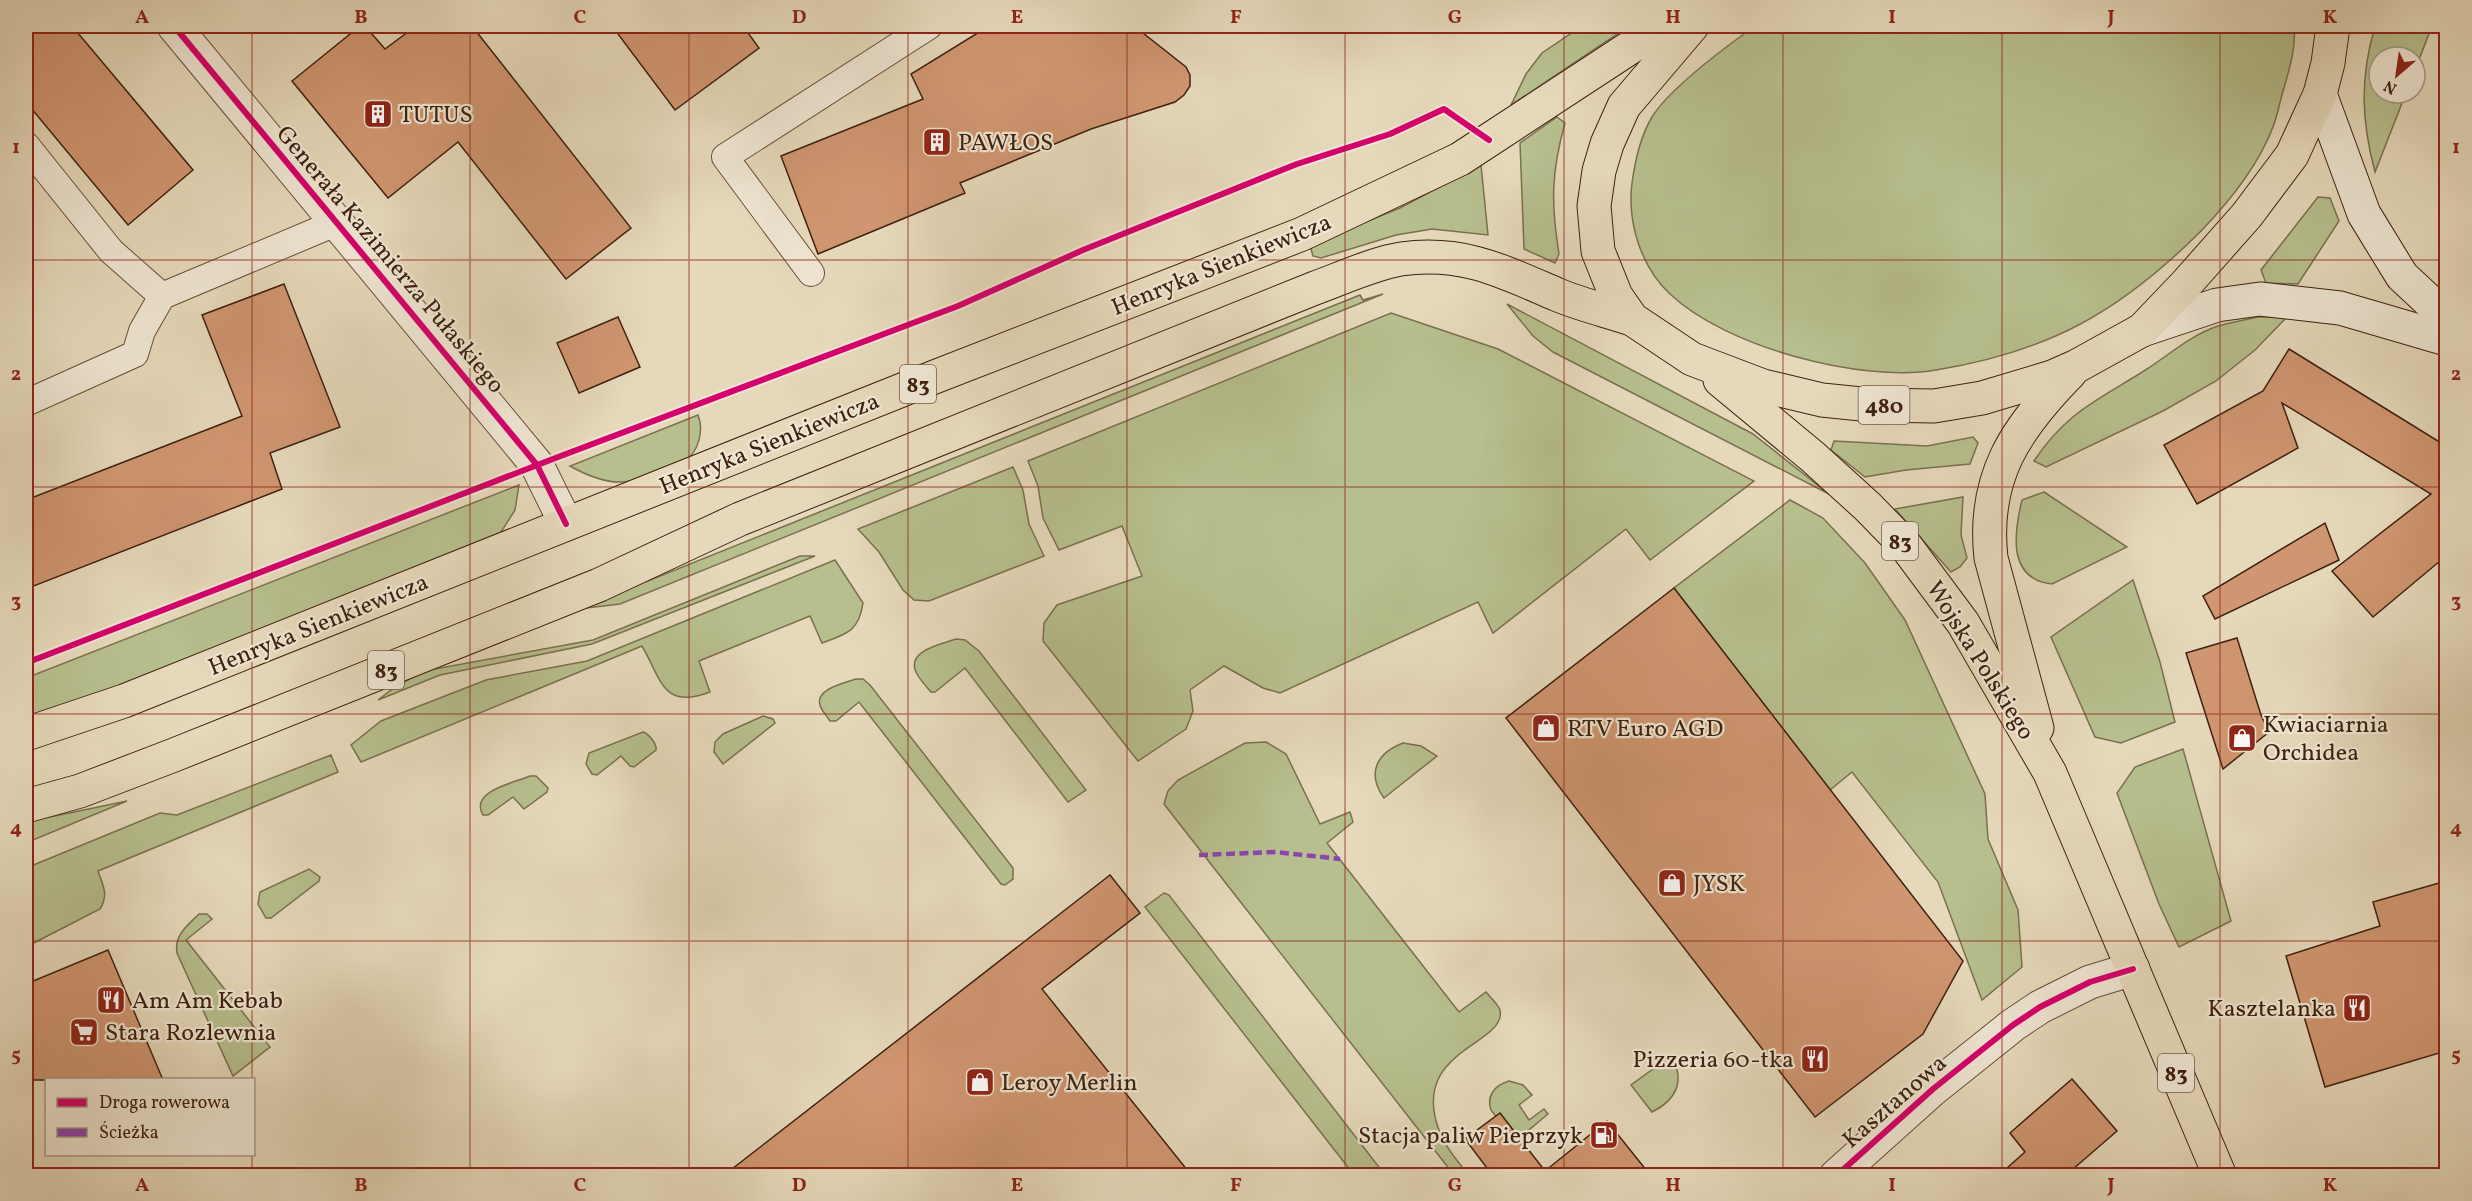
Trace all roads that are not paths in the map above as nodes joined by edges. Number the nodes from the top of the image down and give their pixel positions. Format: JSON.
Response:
{"nodes":[{"id":1,"x":174,"y":26,"type":"edge"},
{"id":2,"x":929,"y":26,"type":"edge"},
{"id":3,"x":1691,"y":26,"type":"edge"},
{"id":4,"x":2333,"y":26,"type":"edge"},
{"id":5,"x":2349,"y":26,"type":"edge"},
{"id":6,"x":2324,"y":79,"type":"junction"},
{"id":7,"x":26,"y":145,"type":"edge"},
{"id":8,"x":338,"y":222,"type":"junction"},
{"id":9,"x":811,"y":273,"type":"dead end"},
{"id":10,"x":162,"y":296,"type":"junction"},
{"id":11,"x":2446,"y":317,"type":"edge"},
{"id":12,"x":1632,"y":319,"type":"junction"},
{"id":13,"x":2142,"y":330,"type":"junction"},
{"id":14,"x":2446,"y":339,"type":"edge"},
{"id":15,"x":1692,"y":359,"type":"junction"},
{"id":16,"x":2078,"y":366,"type":"junction"},
{"id":17,"x":26,"y":403,"type":"edge"},
{"id":18,"x":566,"y":524,"type":"junction"},
{"id":19,"x":26,"y":734,"type":"edge"},
{"id":20,"x":2050,"y":773,"type":"junction"},
{"id":21,"x":26,"y":806,"type":"edge"},
{"id":22,"x":2133,"y":969,"type":"junction"},
{"id":23,"x":1836,"y":1176,"type":"edge"},
{"id":24,"x":2220,"y":1176,"type":"edge"}],
"edges":[{"from":1,"to":8,"type":"street","name":"Generała Kazimierza Pułaskiego"},
{"from":2,"to":9,"type":"lane"},
{"from":3,"to":12,"type":"main road","number":"480"},
{"from":3,"to":18,"type":"main road","name":"Henryka Sienkiewicza","number":"83"},
{"from":4,"to":6,"type":"main road","number":"83"},
{"from":5,"to":6,"type":"street"},
{"from":6,"to":11,"type":"street"},
{"from":6,"to":13,"type":"main road","number":"83"},
{"from":7,"to":10,"type":"lane"},
{"from":8,"to":10,"type":"lane"},
{"from":8,"to":18,"type":"street","name":"Generała Kazimierza Pułaskiego"},
{"from":10,"to":17,"type":"lane"},
{"from":12,"to":15,"type":"main road","number":"480"},
{"from":12,"to":21,"type":"main road","number":"83"},
{"from":13,"to":14,"type":"street"},
{"from":13,"to":16,"type":"main road","number":"83"},
{"from":15,"to":16,"type":"main road","number":"480"},
{"from":15,"to":20,"type":"main road","name":"Wojska Polskiego","number":"83"},
{"from":16,"to":20,"type":"main road","name":"Wojska Polskiego","number":"83"},
{"from":18,"to":19,"type":"main road","name":"Henryka Sienkiewicza","number":"83"},
{"from":20,"to":22,"type":"main road","name":"Wojska Polskiego","number":"83"},
{"from":22,"to":23,"type":"street","name":"Kasztanowa"},
{"from":22,"to":24,"type":"main road","name":"Wojska Polskiego","number":"83"}]}
